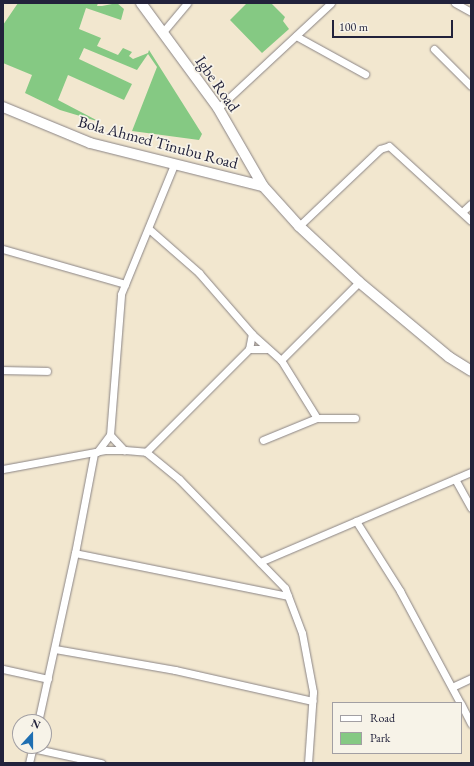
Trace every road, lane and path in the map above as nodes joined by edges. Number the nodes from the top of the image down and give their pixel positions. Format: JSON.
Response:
{"nodes":[{"id":1,"x":141,"y":3,"type":"edge"},
{"id":2,"x":187,"y":3,"type":"edge"},
{"id":3,"x":331,"y":3,"type":"edge"},
{"id":4,"x":455,"y":3,"type":"edge"},
{"id":5,"x":471,"y":12,"type":"edge"},
{"id":6,"x":162,"y":33,"type":"junction"},
{"id":7,"x":296,"y":36,"type":"junction"},
{"id":8,"x":434,"y":49,"type":"dead end"},
{"id":9,"x":365,"y":74,"type":"dead end"},
{"id":10,"x":471,"y":86,"type":"edge"},
{"id":11,"x":3,"y":107,"type":"edge"},
{"id":12,"x":218,"y":108,"type":"junction"},
{"id":13,"x":174,"y":165,"type":"junction"},
{"id":14,"x":263,"y":186,"type":"junction"},
{"id":15,"x":471,"y":204,"type":"edge"},
{"id":16,"x":462,"y":212,"type":"junction"},
{"id":17,"x":471,"y":221,"type":"edge"},
{"id":18,"x":299,"y":226,"type":"junction"},
{"id":19,"x":149,"y":229,"type":"junction"},
{"id":20,"x":3,"y":248,"type":"edge"},
{"id":21,"x":359,"y":282,"type":"junction"},
{"id":22,"x":124,"y":284,"type":"junction"},
{"id":23,"x":252,"y":334,"type":"junction"},
{"id":24,"x":249,"y":349,"type":"junction"},
{"id":25,"x":267,"y":349,"type":"junction"},
{"id":26,"x":281,"y":360,"type":"junction"},
{"id":27,"x":3,"y":370,"type":"edge"},
{"id":28,"x":47,"y":371,"type":"dead end"},
{"id":29,"x":471,"y":371,"type":"edge"},
{"id":30,"x":317,"y":418,"type":"junction"},
{"id":31,"x":355,"y":418,"type":"dead end"},
{"id":32,"x":110,"y":435,"type":"junction"},
{"id":33,"x":263,"y":440,"type":"dead end"},
{"id":34,"x":124,"y":450,"type":"junction"},
{"id":35,"x":95,"y":452,"type":"junction"},
{"id":36,"x":146,"y":452,"type":"junction"},
{"id":37,"x":3,"y":469,"type":"edge"},
{"id":38,"x":471,"y":472,"type":"edge"},
{"id":39,"x":455,"y":479,"type":"junction"},
{"id":40,"x":471,"y":508,"type":"edge"},
{"id":41,"x":356,"y":521,"type":"junction"},
{"id":42,"x":75,"y":553,"type":"junction"},
{"id":43,"x":260,"y":562,"type":"junction"},
{"id":44,"x":288,"y":596,"type":"junction"},
{"id":45,"x":55,"y":649,"type":"junction"},
{"id":46,"x":3,"y":669,"type":"edge"},
{"id":47,"x":471,"y":678,"type":"edge"},
{"id":48,"x":48,"y":679,"type":"junction"},
{"id":49,"x":452,"y":687,"type":"junction"},
{"id":50,"x":312,"y":701,"type":"junction"},
{"id":51,"x":460,"y":702,"type":"edge"},
{"id":52,"x":462,"y":706,"type":"edge"},
{"id":53,"x":40,"y":714,"type":"edge"},
{"id":54,"x":471,"y":724,"type":"edge"},
{"id":55,"x":52,"y":752,"type":"edge"},
{"id":56,"x":100,"y":763,"type":"edge"},
{"id":57,"x":308,"y":763,"type":"edge"}],
"edges":[{"from":1,"to":6,"type":"main road","name":"Igbe Road"},
{"from":2,"to":6,"type":"street"},
{"from":3,"to":7,"type":"street"},
{"from":4,"to":5,"type":"street"},
{"from":6,"to":12,"type":"main road","name":"Igbe Road"},
{"from":7,"to":9,"type":"street"},
{"from":7,"to":12,"type":"street"},
{"from":8,"to":10,"type":"street"},
{"from":11,"to":13,"type":"main road","name":"Bola Ahmed Tinubu Road"},
{"from":12,"to":14,"type":"main road","name":"Igbe Road"},
{"from":13,"to":14,"type":"main road","name":"Bola Ahmed Tinubu Road"},
{"from":13,"to":19,"type":"street"},
{"from":14,"to":18,"type":"main road","name":"Igbe Road"},
{"from":15,"to":16,"type":"street"},
{"from":16,"to":17,"type":"street"},
{"from":16,"to":18,"type":"street"},
{"from":18,"to":21,"type":"main road","name":"Igbe Road"},
{"from":19,"to":22,"type":"street"},
{"from":19,"to":23,"type":"street"},
{"from":20,"to":22,"type":"street"},
{"from":21,"to":26,"type":"street"},
{"from":21,"to":29,"type":"main road","name":"Igbe Road"},
{"from":22,"to":32,"type":"street"},
{"from":23,"to":24,"type":"street"},
{"from":23,"to":25,"type":"street"},
{"from":24,"to":25,"type":"street"},
{"from":24,"to":36,"type":"street"},
{"from":25,"to":26,"type":"street"},
{"from":26,"to":30,"type":"street"},
{"from":27,"to":28,"type":"street"},
{"from":30,"to":31,"type":"street"},
{"from":30,"to":33,"type":"street"},
{"from":32,"to":34,"type":"street"},
{"from":32,"to":35,"type":"street"},
{"from":34,"to":35,"type":"street"},
{"from":34,"to":36,"type":"street"},
{"from":35,"to":37,"type":"street"},
{"from":35,"to":42,"type":"street"},
{"from":36,"to":43,"type":"street"},
{"from":38,"to":39,"type":"street"},
{"from":39,"to":40,"type":"street"},
{"from":39,"to":41,"type":"street"},
{"from":41,"to":43,"type":"street"},
{"from":41,"to":49,"type":"street"},
{"from":42,"to":44,"type":"street"},
{"from":42,"to":45,"type":"street"},
{"from":43,"to":44,"type":"street"},
{"from":44,"to":50,"type":"street"},
{"from":45,"to":48,"type":"street"},
{"from":45,"to":50,"type":"street"},
{"from":46,"to":48,"type":"street"},
{"from":47,"to":49,"type":"street"},
{"from":48,"to":53,"type":"street"},
{"from":49,"to":51,"type":"street"},
{"from":50,"to":57,"type":"street"},
{"from":52,"to":54,"type":"street"},
{"from":55,"to":56,"type":"street"}]}
